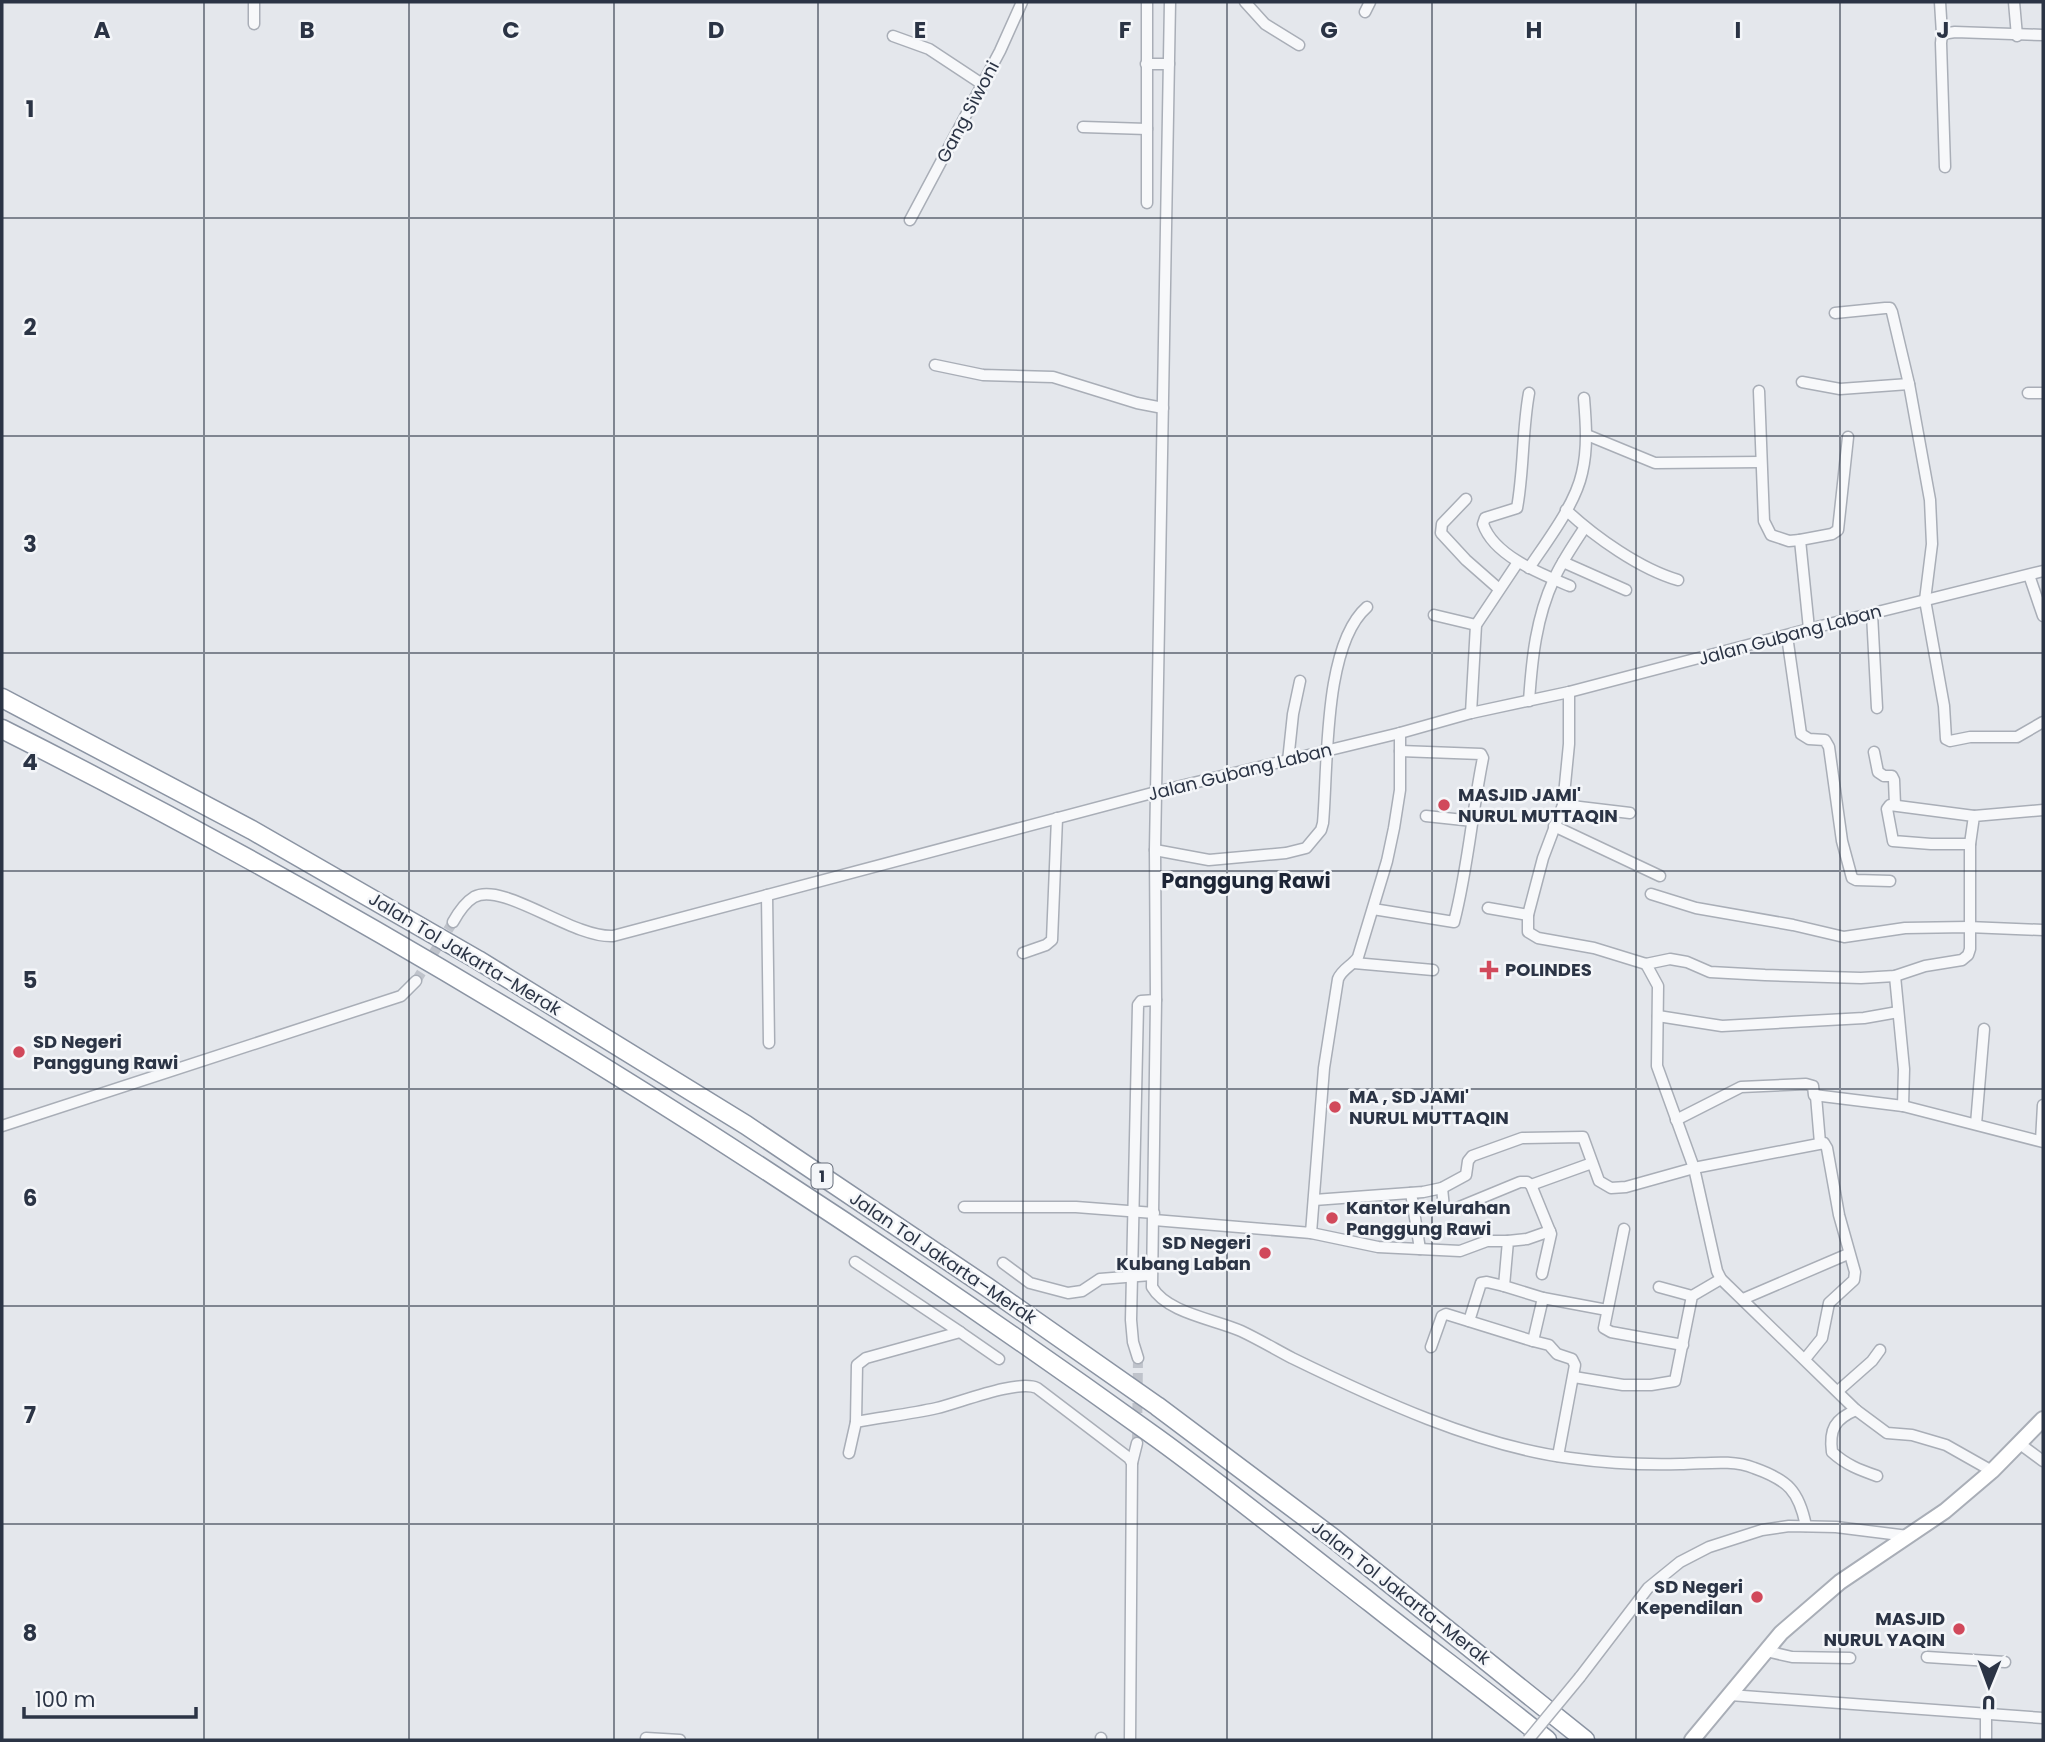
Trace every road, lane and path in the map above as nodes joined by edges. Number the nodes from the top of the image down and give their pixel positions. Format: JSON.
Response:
{"nodes":[{"id":1,"x":254,"y":2,"type":"edge"},
{"id":2,"x":1022,"y":2,"type":"edge"},
{"id":3,"x":1147,"y":2,"type":"edge"},
{"id":4,"x":1170,"y":2,"type":"edge"},
{"id":5,"x":1245,"y":2,"type":"edge"},
{"id":6,"x":1370,"y":2,"type":"edge"},
{"id":7,"x":1940,"y":2,"type":"edge"},
{"id":8,"x":2014,"y":2,"type":"edge"},
{"id":9,"x":1365,"y":12,"type":"dead end"},
{"id":10,"x":254,"y":24,"type":"dead end"},
{"id":11,"x":1942,"y":34,"type":"junction"},
{"id":12,"x":2043,"y":35,"type":"edge"},
{"id":13,"x":893,"y":36,"type":"dead end"},
{"id":14,"x":2017,"y":36,"type":"junction"},
{"id":15,"x":1299,"y":45,"type":"dead end"},
{"id":16,"x":1147,"y":64,"type":"junction"},
{"id":17,"x":1166,"y":64,"type":"junction"},
{"id":18,"x":982,"y":84,"type":"junction"},
{"id":19,"x":1083,"y":127,"type":"dead end"},
{"id":20,"x":1147,"y":129,"type":"junction"},
{"id":21,"x":1945,"y":167,"type":"dead end"},
{"id":22,"x":1147,"y":203,"type":"dead end"},
{"id":23,"x":910,"y":220,"type":"dead end"},
{"id":24,"x":1835,"y":313,"type":"dead end"},
{"id":25,"x":935,"y":365,"type":"dead end"},
{"id":26,"x":1801,"y":382,"type":"dead end"},
{"id":27,"x":1909,"y":384,"type":"junction"},
{"id":28,"x":1759,"y":391,"type":"dead end"},
{"id":29,"x":1529,"y":393,"type":"dead end"},
{"id":30,"x":2028,"y":393,"type":"dead end"},
{"id":31,"x":2043,"y":393,"type":"edge"},
{"id":32,"x":1584,"y":398,"type":"dead end"},
{"id":33,"x":1163,"y":408,"type":"junction"},
{"id":34,"x":1587,"y":435,"type":"junction"},
{"id":35,"x":1848,"y":437,"type":"dead end"},
{"id":36,"x":1761,"y":462,"type":"junction"},
{"id":37,"x":1466,"y":499,"type":"dead end"},
{"id":38,"x":1566,"y":510,"type":"junction"},
{"id":39,"x":1585,"y":527,"type":"junction"},
{"id":40,"x":1800,"y":540,"type":"junction"},
{"id":41,"x":1518,"y":562,"type":"junction"},
{"id":42,"x":1563,"y":562,"type":"junction"},
{"id":43,"x":1529,"y":568,"type":"junction"},
{"id":44,"x":2043,"y":571,"type":"edge"},
{"id":45,"x":2029,"y":575,"type":"junction"},
{"id":46,"x":1554,"y":579,"type":"junction"},
{"id":47,"x":1678,"y":580,"type":"dead end"},
{"id":48,"x":1570,"y":586,"type":"dead end"},
{"id":49,"x":1499,"y":589,"type":"junction"},
{"id":50,"x":1626,"y":590,"type":"dead end"},
{"id":51,"x":1925,"y":600,"type":"junction"},
{"id":52,"x":1367,"y":607,"type":"dead end"},
{"id":53,"x":1871,"y":614,"type":"junction"},
{"id":54,"x":1434,"y":615,"type":"dead end"},
{"id":55,"x":2043,"y":616,"type":"edge"},
{"id":56,"x":1476,"y":625,"type":"junction"},
{"id":57,"x":1809,"y":629,"type":"junction"},
{"id":58,"x":1787,"y":636,"type":"junction"},
{"id":59,"x":1300,"y":681,"type":"dead end"},
{"id":60,"x":1569,"y":692,"type":"junction"},
{"id":61,"x":2,"y":698,"type":"edge"},
{"id":62,"x":1529,"y":701,"type":"junction"},
{"id":63,"x":1877,"y":708,"type":"dead end"},
{"id":64,"x":1471,"y":713,"type":"junction"},
{"id":65,"x":2043,"y":722,"type":"edge"},
{"id":66,"x":2,"y":729,"type":"edge"},
{"id":67,"x":1400,"y":733,"type":"junction"},
{"id":68,"x":1327,"y":751,"type":"junction"},
{"id":69,"x":1400,"y":751,"type":"junction"},
{"id":70,"x":1874,"y":752,"type":"dead end"},
{"id":71,"x":1288,"y":761,"type":"junction"},
{"id":72,"x":1156,"y":792,"type":"junction"},
{"id":73,"x":1563,"y":805,"type":"junction"},
{"id":74,"x":1895,"y":806,"type":"junction"},
{"id":75,"x":2043,"y":810,"type":"edge"},
{"id":76,"x":1630,"y":813,"type":"dead end"},
{"id":77,"x":1426,"y":816,"type":"dead end"},
{"id":78,"x":1974,"y":816,"type":"junction"},
{"id":79,"x":1057,"y":818,"type":"junction"},
{"id":80,"x":1473,"y":821,"type":"junction"},
{"id":81,"x":1553,"y":827,"type":"junction"},
{"id":82,"x":1970,"y":844,"type":"junction"},
{"id":83,"x":1155,"y":850,"type":"junction"},
{"id":84,"x":1660,"y":876,"type":"dead end"},
{"id":85,"x":1890,"y":881,"type":"dead end"},
{"id":86,"x":1651,"y":894,"type":"dead end"},
{"id":87,"x":766,"y":895,"type":"junction"},
{"id":88,"x":1488,"y":908,"type":"dead end"},
{"id":89,"x":1373,"y":909,"type":"junction"},
{"id":90,"x":1528,"y":915,"type":"junction"},
{"id":91,"x":453,"y":922,"type":"tunnel mouth"},
{"id":92,"x":1968,"y":927,"type":"junction"},
{"id":93,"x":2043,"y":930,"type":"edge"},
{"id":94,"x":1023,"y":953,"type":"dead end"},
{"id":95,"x":1356,"y":960,"type":"junction"},
{"id":96,"x":1646,"y":964,"type":"junction"},
{"id":97,"x":1433,"y":970,"type":"dead end"},
{"id":98,"x":1895,"y":976,"type":"junction"},
{"id":99,"x":416,"y":981,"type":"tunnel mouth"},
{"id":100,"x":1156,"y":1000,"type":"junction"},
{"id":101,"x":1898,"y":1012,"type":"junction"},
{"id":102,"x":1658,"y":1016,"type":"junction"},
{"id":103,"x":1984,"y":1029,"type":"dead end"},
{"id":104,"x":769,"y":1043,"type":"dead end"},
{"id":105,"x":1816,"y":1096,"type":"junction"},
{"id":106,"x":2043,"y":1105,"type":"edge"},
{"id":107,"x":1903,"y":1106,"type":"junction"},
{"id":108,"x":1676,"y":1120,"type":"junction"},
{"id":109,"x":1976,"y":1124,"type":"junction"},
{"id":110,"x":2,"y":1126,"type":"edge"},
{"id":111,"x":2042,"y":1142,"type":"edge"},
{"id":112,"x":1820,"y":1143,"type":"junction"},
{"id":113,"x":1592,"y":1163,"type":"junction"},
{"id":114,"x":1694,"y":1168,"type":"junction"},
{"id":115,"x":1531,"y":1185,"type":"junction"},
{"id":116,"x":1442,"y":1188,"type":"junction"},
{"id":117,"x":1411,"y":1192,"type":"junction"},
{"id":118,"x":1314,"y":1200,"type":"junction"},
{"id":119,"x":964,"y":1208,"type":"dead end"},
{"id":120,"x":1134,"y":1211,"type":"junction"},
{"id":121,"x":1151,"y":1215,"type":"junction"},
{"id":122,"x":1624,"y":1229,"type":"dead end"},
{"id":123,"x":1550,"y":1231,"type":"junction"},
{"id":124,"x":1311,"y":1233,"type":"junction"},
{"id":125,"x":1508,"y":1241,"type":"junction"},
{"id":126,"x":1420,"y":1249,"type":"junction"},
{"id":127,"x":1848,"y":1254,"type":"junction"},
{"id":128,"x":855,"y":1262,"type":"dead end"},
{"id":129,"x":1003,"y":1263,"type":"dead end"},
{"id":130,"x":1542,"y":1273,"type":"dead end"},
{"id":131,"x":1139,"y":1275,"type":"junction"},
{"id":132,"x":1721,"y":1279,"type":"junction"},
{"id":133,"x":1504,"y":1286,"type":"junction"},
{"id":134,"x":1659,"y":1287,"type":"dead end"},
{"id":135,"x":1692,"y":1296,"type":"junction"},
{"id":136,"x":1543,"y":1298,"type":"junction"},
{"id":137,"x":1743,"y":1299,"type":"junction"},
{"id":138,"x":1607,"y":1310,"type":"junction"},
{"id":139,"x":1469,"y":1321,"type":"junction"},
{"id":140,"x":960,"y":1332,"type":"junction"},
{"id":141,"x":1533,"y":1341,"type":"junction"},
{"id":142,"x":1683,"y":1345,"type":"junction"},
{"id":143,"x":1431,"y":1347,"type":"dead end"},
{"id":144,"x":1880,"y":1350,"type":"dead end"},
{"id":145,"x":1138,"y":1358,"type":"tunnel mouth"},
{"id":146,"x":999,"y":1359,"type":"dead end"},
{"id":147,"x":1805,"y":1359,"type":"junction"},
{"id":148,"x":1574,"y":1377,"type":"junction"},
{"id":149,"x":1838,"y":1391,"type":"junction"},
{"id":150,"x":1856,"y":1410,"type":"junction"},
{"id":151,"x":856,"y":1422,"type":"junction"},
{"id":152,"x":2040,"y":1428,"type":"edge"},
{"id":153,"x":1137,"y":1443,"type":"tunnel mouth"},
{"id":154,"x":2020,"y":1444,"type":"junction"},
{"id":155,"x":849,"y":1453,"type":"dead end"},
{"id":156,"x":1558,"y":1456,"type":"junction"},
{"id":157,"x":2043,"y":1461,"type":"edge"},
{"id":158,"x":1132,"y":1463,"type":"junction"},
{"id":159,"x":1992,"y":1471,"type":"junction"},
{"id":160,"x":1877,"y":1476,"type":"dead end"},
{"id":161,"x":1806,"y":1527,"type":"junction"},
{"id":162,"x":1909,"y":1536,"type":"junction"},
{"id":163,"x":1766,"y":1651,"type":"junction"},
{"id":164,"x":1927,"y":1657,"type":"dead end"},
{"id":165,"x":1850,"y":1658,"type":"dead end"},
{"id":166,"x":2005,"y":1662,"type":"dead end"},
{"id":167,"x":1730,"y":1695,"type":"junction"},
{"id":168,"x":1986,"y":1713,"type":"junction"},
{"id":169,"x":2043,"y":1718,"type":"edge"},
{"id":170,"x":646,"y":1738,"type":"dead end"},
{"id":171,"x":680,"y":1740,"type":"edge"},
{"id":172,"x":1130,"y":1740,"type":"edge"},
{"id":173,"x":1528,"y":1740,"type":"edge"},
{"id":174,"x":1547,"y":1740,"type":"edge"},
{"id":175,"x":1585,"y":1740,"type":"edge"},
{"id":176,"x":1692,"y":1740,"type":"edge"},
{"id":177,"x":1986,"y":1740,"type":"edge"}],
"edges":[{"from":1,"to":10,"type":"street"},
{"from":2,"to":18,"type":"street","name":"Gang Siwoni"},
{"from":3,"to":16,"type":"street"},
{"from":4,"to":17,"type":"street"},
{"from":5,"to":15,"type":"street"},
{"from":6,"to":9,"type":"street"},
{"from":7,"to":11,"type":"street"},
{"from":8,"to":14,"type":"street"},
{"from":11,"to":14,"type":"street"},
{"from":11,"to":21,"type":"street"},
{"from":12,"to":14,"type":"street"},
{"from":13,"to":18,"type":"street"},
{"from":16,"to":17,"type":"street"},
{"from":16,"to":20,"type":"street"},
{"from":17,"to":33,"type":"street"},
{"from":18,"to":23,"type":"street","name":"Gang Siwoni"},
{"from":19,"to":20,"type":"street"},
{"from":20,"to":22,"type":"street"},
{"from":24,"to":27,"type":"street"},
{"from":25,"to":33,"type":"street"},
{"from":26,"to":27,"type":"street"},
{"from":27,"to":51,"type":"street"},
{"from":28,"to":36,"type":"street"},
{"from":29,"to":41,"type":"street"},
{"from":30,"to":31,"type":"street"},
{"from":32,"to":34,"type":"street"},
{"from":33,"to":72,"type":"street"},
{"from":34,"to":36,"type":"street"},
{"from":34,"to":38,"type":"street"},
{"from":35,"to":40,"type":"street"},
{"from":36,"to":40,"type":"street"},
{"from":37,"to":49,"type":"street"},
{"from":38,"to":39,"type":"street"},
{"from":38,"to":43,"type":"street"},
{"from":39,"to":42,"type":"street"},
{"from":39,"to":47,"type":"street"},
{"from":40,"to":57,"type":"street"},
{"from":41,"to":43,"type":"street"},
{"from":41,"to":49,"type":"street"},
{"from":42,"to":46,"type":"street"},
{"from":42,"to":50,"type":"street"},
{"from":43,"to":46,"type":"street"},
{"from":44,"to":45,"type":"street","name":"Jalan Gubang Laban"},
{"from":45,"to":51,"type":"street","name":"Jalan Gubang Laban"},
{"from":45,"to":55,"type":"street"},
{"from":46,"to":48,"type":"street"},
{"from":46,"to":62,"type":"street"},
{"from":49,"to":56,"type":"street"},
{"from":51,"to":53,"type":"street","name":"Jalan Gubang Laban"},
{"from":51,"to":65,"type":"street"},
{"from":52,"to":68,"type":"street"},
{"from":53,"to":57,"type":"street","name":"Jalan Gubang Laban"},
{"from":53,"to":63,"type":"street"},
{"from":54,"to":56,"type":"street"},
{"from":56,"to":64,"type":"street"},
{"from":57,"to":58,"type":"street","name":"Jalan Gubang Laban"},
{"from":58,"to":60,"type":"street","name":"Jalan Gubang Laban"},
{"from":58,"to":85,"type":"street"},
{"from":59,"to":71,"type":"street"},
{"from":60,"to":62,"type":"street","name":"Jalan Gubang Laban"},
{"from":60,"to":73,"type":"street"},
{"from":61,"to":175,"type":"highway","name":"Jalan Tol Jakarta–Merak","number":"1"},
{"from":62,"to":64,"type":"street","name":"Jalan Gubang Laban"},
{"from":64,"to":67,"type":"street","name":"Jalan Gubang Laban"},
{"from":66,"to":174,"type":"highway","name":"Jalan Tol Jakarta–Merak","number":"1"},
{"from":67,"to":68,"type":"street","name":"Jalan Gubang Laban"},
{"from":67,"to":69,"type":"street"},
{"from":68,"to":71,"type":"street","name":"Jalan Gubang Laban"},
{"from":68,"to":83,"type":"street"},
{"from":69,"to":80,"type":"street"},
{"from":69,"to":89,"type":"street"},
{"from":70,"to":74,"type":"street"},
{"from":71,"to":72,"type":"street","name":"Jalan Gubang Laban"},
{"from":72,"to":79,"type":"street","name":"Jalan Gubang Laban"},
{"from":72,"to":83,"type":"street"},
{"from":73,"to":76,"type":"street"},
{"from":73,"to":81,"type":"street"},
{"from":74,"to":78,"type":"street"},
{"from":74,"to":82,"type":"street"},
{"from":75,"to":78,"type":"street"},
{"from":77,"to":80,"type":"street"},
{"from":78,"to":82,"type":"street"},
{"from":79,"to":87,"type":"street","name":"Jalan Gubang Laban"},
{"from":79,"to":94,"type":"street"},
{"from":80,"to":89,"type":"street"},
{"from":81,"to":84,"type":"street"},
{"from":81,"to":90,"type":"street"},
{"from":82,"to":92,"type":"street"},
{"from":83,"to":100,"type":"street"},
{"from":86,"to":92,"type":"street"},
{"from":87,"to":91,"type":"street","name":"Jalan Gubang Laban"},
{"from":87,"to":104,"type":"street"},
{"from":88,"to":90,"type":"street"},
{"from":89,"to":95,"type":"street"},
{"from":90,"to":96,"type":"street"},
{"from":92,"to":93,"type":"street"},
{"from":92,"to":98,"type":"street"},
{"from":95,"to":97,"type":"street"},
{"from":95,"to":118,"type":"street"},
{"from":96,"to":98,"type":"street"},
{"from":96,"to":102,"type":"street"},
{"from":98,"to":101,"type":"street"},
{"from":99,"to":110,"type":"street"},
{"from":100,"to":120,"type":"street"},
{"from":100,"to":121,"type":"street"},
{"from":101,"to":102,"type":"street"},
{"from":101,"to":107,"type":"street"},
{"from":102,"to":108,"type":"street"},
{"from":103,"to":109,"type":"street"},
{"from":105,"to":107,"type":"street"},
{"from":105,"to":108,"type":"street"},
{"from":105,"to":112,"type":"street"},
{"from":106,"to":111,"type":"street"},
{"from":107,"to":109,"type":"street"},
{"from":108,"to":114,"type":"street"},
{"from":109,"to":111,"type":"street"},
{"from":112,"to":114,"type":"street"},
{"from":112,"to":127,"type":"street"},
{"from":113,"to":114,"type":"street"},
{"from":113,"to":115,"type":"street"},
{"from":113,"to":116,"type":"street"},
{"from":114,"to":132,"type":"street"},
{"from":115,"to":116,"type":"street"},
{"from":115,"to":123,"type":"street"},
{"from":116,"to":117,"type":"street"},
{"from":117,"to":118,"type":"street"},
{"from":117,"to":126,"type":"street"},
{"from":118,"to":124,"type":"street"},
{"from":119,"to":120,"type":"street"},
{"from":120,"to":121,"type":"street"},
{"from":120,"to":131,"type":"street"},
{"from":121,"to":124,"type":"street"},
{"from":121,"to":131,"type":"street"},
{"from":122,"to":138,"type":"street"},
{"from":123,"to":125,"type":"street"},
{"from":123,"to":130,"type":"street"},
{"from":124,"to":126,"type":"street"},
{"from":125,"to":126,"type":"street"},
{"from":125,"to":133,"type":"street"},
{"from":127,"to":137,"type":"street"},
{"from":127,"to":147,"type":"street"},
{"from":128,"to":140,"type":"street"},
{"from":129,"to":131,"type":"street"},
{"from":131,"to":145,"type":"street"},
{"from":131,"to":156,"type":"street"},
{"from":132,"to":135,"type":"street"},
{"from":132,"to":137,"type":"street"},
{"from":133,"to":136,"type":"street"},
{"from":133,"to":139,"type":"street"},
{"from":134,"to":135,"type":"street"},
{"from":135,"to":142,"type":"street"},
{"from":136,"to":138,"type":"street"},
{"from":136,"to":141,"type":"street"},
{"from":137,"to":147,"type":"street"},
{"from":138,"to":142,"type":"street"},
{"from":139,"to":141,"type":"street"},
{"from":139,"to":143,"type":"street"},
{"from":140,"to":146,"type":"street"},
{"from":140,"to":151,"type":"street"},
{"from":141,"to":148,"type":"street"},
{"from":142,"to":148,"type":"street"},
{"from":144,"to":149,"type":"street"},
{"from":147,"to":149,"type":"street"},
{"from":148,"to":156,"type":"street"},
{"from":149,"to":150,"type":"street"},
{"from":150,"to":159,"type":"street"},
{"from":150,"to":160,"type":"street"},
{"from":151,"to":155,"type":"street"},
{"from":151,"to":158,"type":"street"},
{"from":152,"to":154,"type":"street"},
{"from":153,"to":158,"type":"street"},
{"from":154,"to":157,"type":"street"},
{"from":154,"to":159,"type":"street"},
{"from":156,"to":161,"type":"street"},
{"from":158,"to":172,"type":"street"},
{"from":159,"to":162,"type":"street"},
{"from":161,"to":162,"type":"street"},
{"from":161,"to":173,"type":"street","bridge":true},
{"from":162,"to":163,"type":"street"},
{"from":163,"to":165,"type":"street"},
{"from":163,"to":167,"type":"street"},
{"from":164,"to":166,"type":"street"},
{"from":167,"to":168,"type":"street"},
{"from":167,"to":176,"type":"street"},
{"from":168,"to":169,"type":"street"},
{"from":168,"to":177,"type":"street"},
{"from":170,"to":171,"type":"street"}]}
